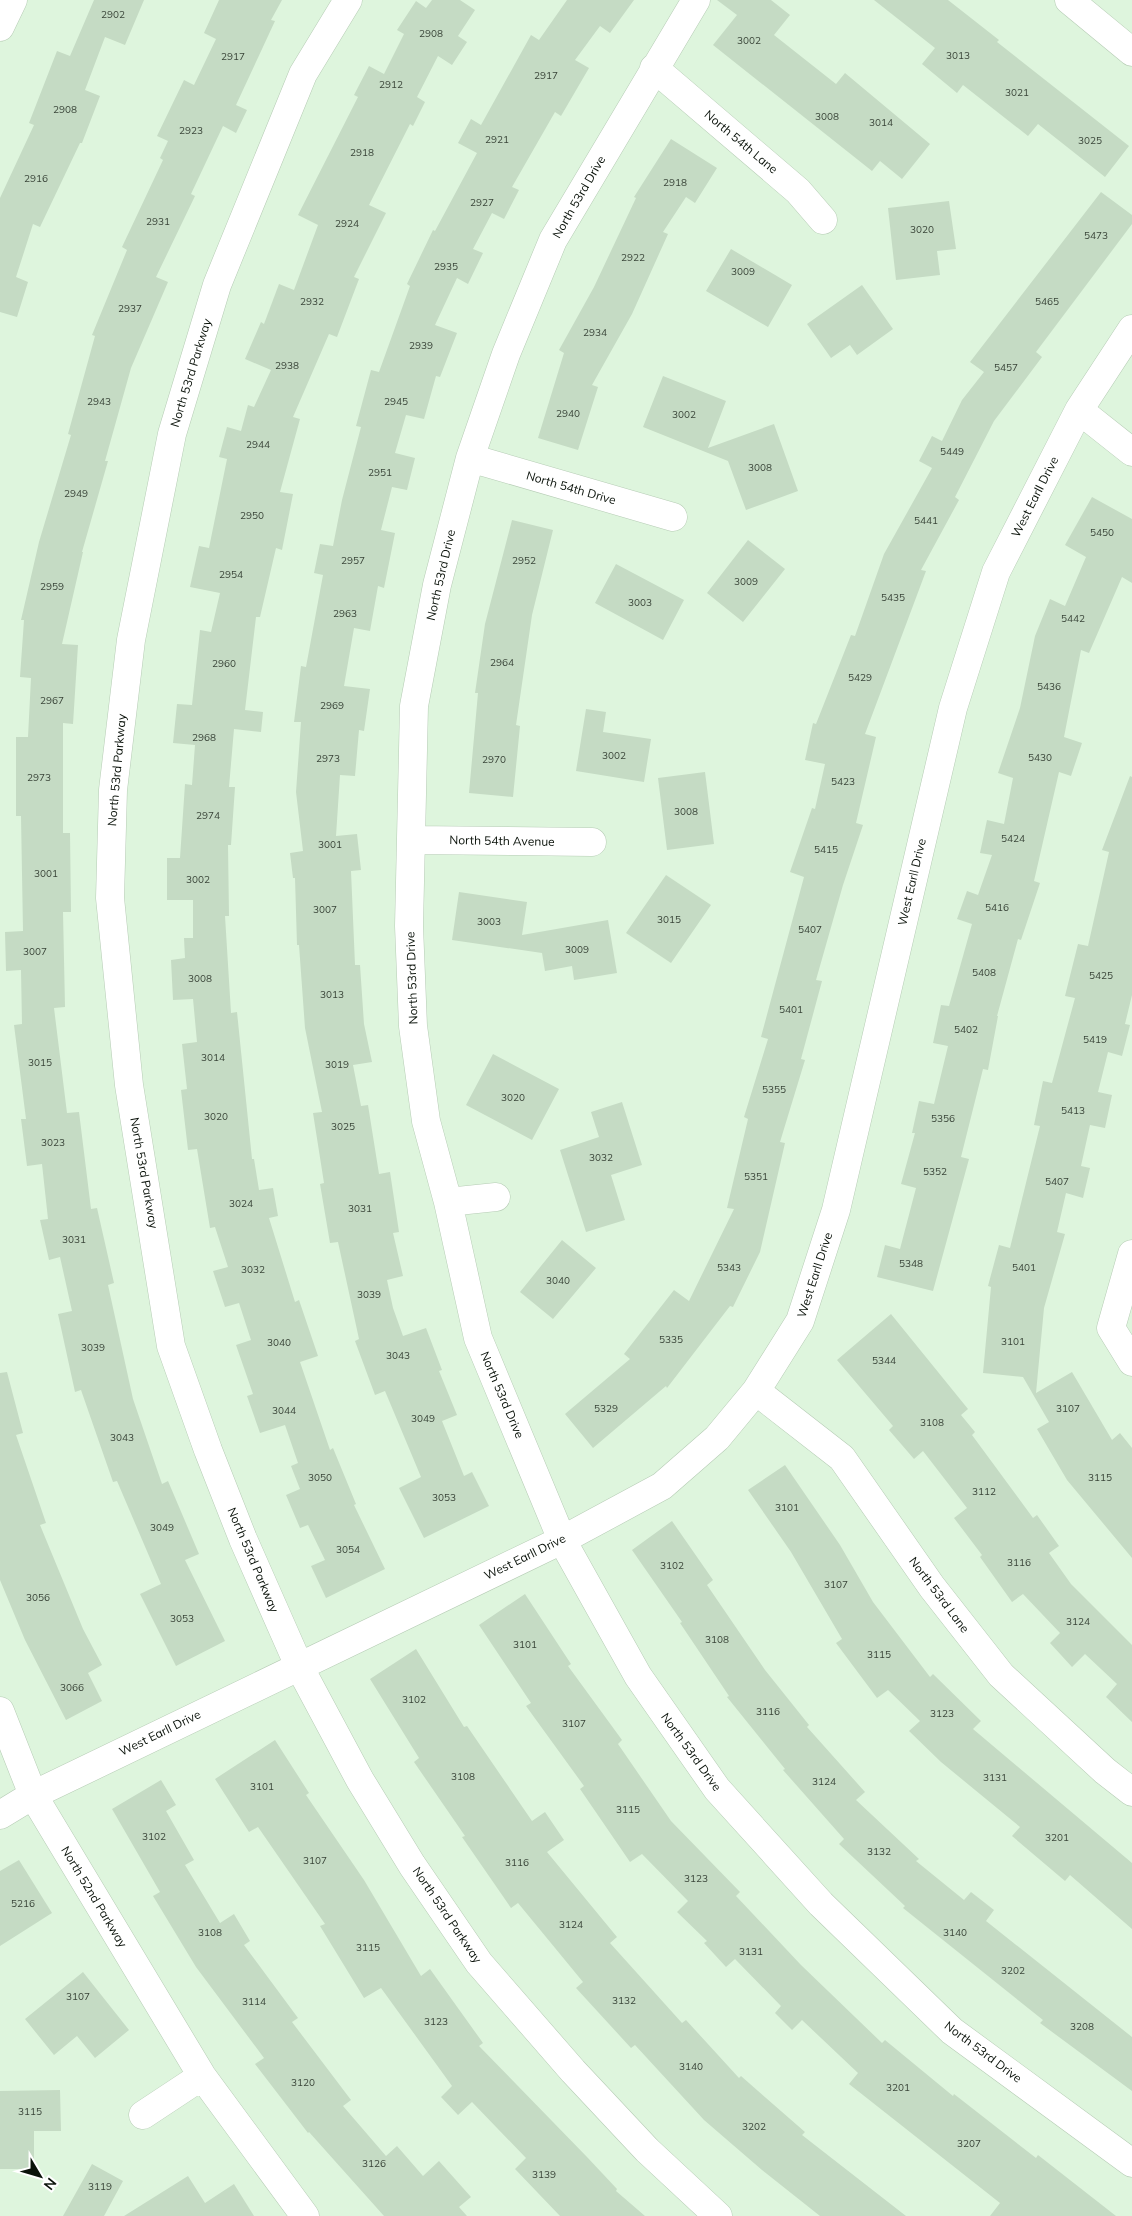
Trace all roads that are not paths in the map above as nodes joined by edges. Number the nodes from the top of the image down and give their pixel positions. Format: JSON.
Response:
{"nodes":[{"id":1,"x":13,"y":0,"type":"edge"},
{"id":2,"x":348,"y":0,"type":"edge"},
{"id":3,"x":696,"y":0,"type":"edge"},
{"id":4,"x":1069,"y":0,"type":"edge"},
{"id":5,"x":0,"y":27,"type":"edge"},
{"id":6,"x":1132,"y":52,"type":"edge"},
{"id":7,"x":654,"y":68,"type":"junction"},
{"id":8,"x":823,"y":220,"type":"dead end"},
{"id":9,"x":1132,"y":329,"type":"edge"},
{"id":10,"x":1080,"y":410,"type":"junction"},
{"id":11,"x":1132,"y":452,"type":"edge"},
{"id":12,"x":470,"y":458,"type":"junction"},
{"id":13,"x":673,"y":517,"type":"dead end"},
{"id":14,"x":412,"y":840,"type":"junction"},
{"id":15,"x":592,"y":842,"type":"dead end"},
{"id":16,"x":496,"y":1197,"type":"dead end"},
{"id":17,"x":448,"y":1202,"type":"junction"},
{"id":18,"x":1132,"y":1254,"type":"edge"},
{"id":19,"x":1132,"y":1362,"type":"edge"},
{"id":20,"x":756,"y":1391,"type":"junction"},
{"id":21,"x":562,"y":1540,"type":"junction"},
{"id":22,"x":299,"y":1666,"type":"junction"},
{"id":23,"x":0,"y":1711,"type":"edge"},
{"id":24,"x":1132,"y":1792,"type":"edge"},
{"id":25,"x":33,"y":1795,"type":"junction"},
{"id":26,"x":0,"y":1814,"type":"edge"},
{"id":27,"x":202,"y":2076,"type":"junction"},
{"id":28,"x":143,"y":2115,"type":"dead end"},
{"id":29,"x":1132,"y":2163,"type":"edge"},
{"id":30,"x":305,"y":2216,"type":"edge"},
{"id":31,"x":718,"y":2216,"type":"edge"}],
"edges":[{"from":1,"to":5,"type":"street"},
{"from":2,"to":22,"type":"street","name":"North 53rd Parkway"},
{"from":3,"to":7,"type":"street","name":"North 53rd Drive"},
{"from":4,"to":6,"type":"street"},
{"from":7,"to":8,"type":"street","name":"North 54th Lane"},
{"from":7,"to":12,"type":"street","name":"North 53rd Drive"},
{"from":9,"to":10,"type":"street","name":"West Earll Drive"},
{"from":10,"to":11,"type":"street"},
{"from":10,"to":20,"type":"street","name":"West Earll Drive"},
{"from":12,"to":13,"type":"street","name":"North 54th Drive"},
{"from":12,"to":14,"type":"street","name":"North 53rd Drive"},
{"from":14,"to":15,"type":"street","name":"North 54th Avenue"},
{"from":14,"to":17,"type":"street","name":"North 53rd Drive"},
{"from":16,"to":17,"type":"street"},
{"from":17,"to":21,"type":"street","name":"North 53rd Drive"},
{"from":18,"to":19,"type":"street"},
{"from":20,"to":21,"type":"street","name":"West Earll Drive"},
{"from":20,"to":24,"type":"street","name":"North 53rd Lane"},
{"from":21,"to":22,"type":"street","name":"West Earll Drive"},
{"from":21,"to":29,"type":"street","name":"North 53rd Drive"},
{"from":22,"to":25,"type":"street","name":"West Earll Drive"},
{"from":22,"to":31,"type":"street","name":"North 53rd Parkway"},
{"from":23,"to":25,"type":"street","name":"North 52nd Parkway"},
{"from":25,"to":26,"type":"street","name":"West Earll Drive"},
{"from":25,"to":27,"type":"street","name":"North 52nd Parkway"},
{"from":27,"to":28,"type":"street"},
{"from":27,"to":30,"type":"street","name":"North 52nd Parkway"}]}
